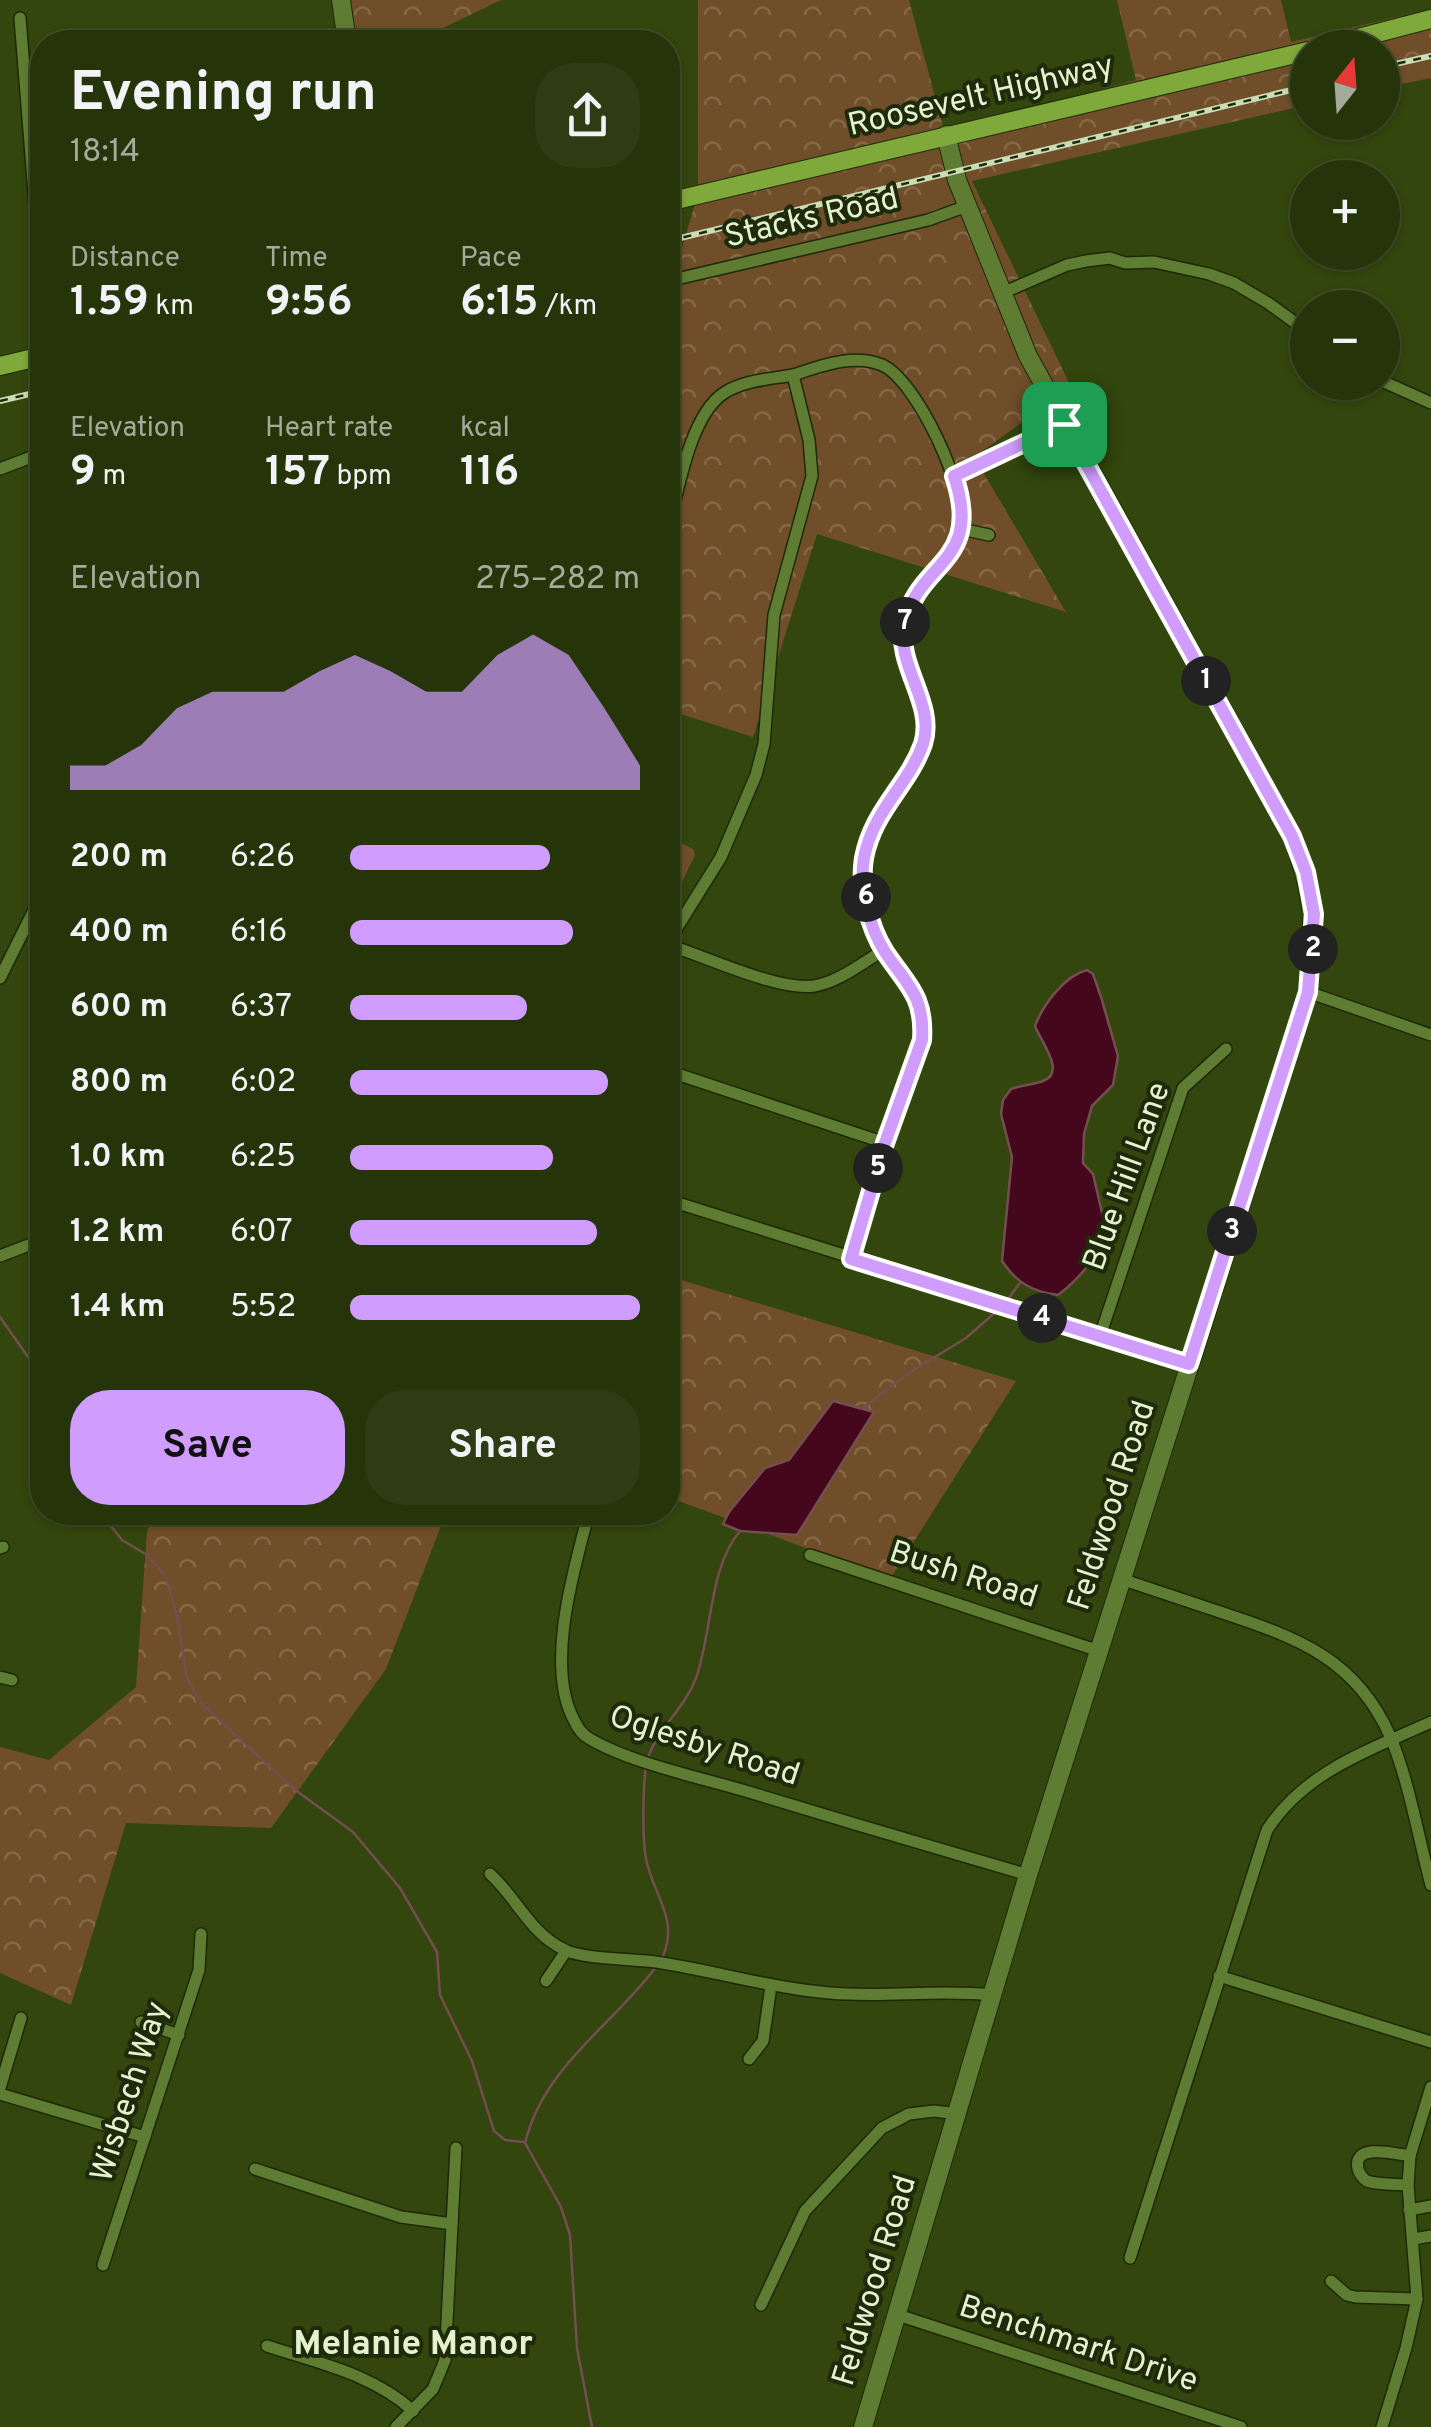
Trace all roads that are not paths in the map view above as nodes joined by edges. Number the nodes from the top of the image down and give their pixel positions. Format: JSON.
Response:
{"nodes":[{"id":1,"x":341,"y":0,"type":"edge"},
{"id":2,"x":20,"y":18,"type":"dead end"},
{"id":3,"x":1431,"y":19,"type":"edge"},
{"id":4,"x":345,"y":30,"type":"edge"},
{"id":5,"x":1389,"y":30,"type":"edge"},
{"id":6,"x":1290,"y":54,"type":"edge"},
{"id":7,"x":946,"y":135,"type":"junction"},
{"id":8,"x":30,"y":143,"type":"edge"},
{"id":9,"x":680,"y":199,"type":"edge"},
{"id":10,"x":967,"y":206,"type":"junction"},
{"id":11,"x":680,"y":278,"type":"edge"},
{"id":12,"x":1000,"y":294,"type":"junction"},
{"id":13,"x":1290,"y":319,"type":"edge"},
{"id":14,"x":30,"y":359,"type":"edge"},
{"id":15,"x":1,"y":366,"type":"edge"},
{"id":16,"x":793,"y":374,"type":"junction"},
{"id":17,"x":1400,"y":389,"type":"edge"},
{"id":18,"x":1431,"y":403,"type":"edge"},
{"id":19,"x":1064,"y":424,"type":"junction"},
{"id":20,"x":30,"y":458,"type":"edge"},
{"id":21,"x":0,"y":470,"type":"edge"},
{"id":22,"x":954,"y":476,"type":"junction"},
{"id":23,"x":680,"y":488,"type":"edge"},
{"id":24,"x":961,"y":528,"type":"junction"},
{"id":25,"x":989,"y":536,"type":"dead end"},
{"id":26,"x":30,"y":918,"type":"edge"},
{"id":27,"x":680,"y":923,"type":"edge"},
{"id":28,"x":680,"y":946,"type":"edge"},
{"id":29,"x":884,"y":950,"type":"junction"},
{"id":30,"x":0,"y":978,"type":"edge"},
{"id":31,"x":1308,"y":992,"type":"junction"},
{"id":32,"x":1431,"y":1035,"type":"edge"},
{"id":33,"x":1226,"y":1049,"type":"dead end"},
{"id":34,"x":680,"y":1075,"type":"edge"},
{"id":35,"x":885,"y":1143,"type":"junction"},
{"id":36,"x":680,"y":1204,"type":"edge"},
{"id":37,"x":30,"y":1245,"type":"edge"},
{"id":38,"x":0,"y":1256,"type":"edge"},
{"id":39,"x":851,"y":1259,"type":"junction"},
{"id":40,"x":1100,"y":1336,"type":"junction"},
{"id":41,"x":1189,"y":1364,"type":"junction"},
{"id":42,"x":585,"y":1525,"type":"edge"},
{"id":43,"x":810,"y":1555,"type":"dead end"},
{"id":44,"x":1121,"y":1579,"type":"junction"},
{"id":45,"x":1098,"y":1650,"type":"junction"},
{"id":46,"x":1431,"y":1722,"type":"edge"},
{"id":47,"x":1392,"y":1740,"type":"junction"},
{"id":48,"x":490,"y":1874,"type":"dead end"},
{"id":49,"x":1028,"y":1875,"type":"junction"},
{"id":50,"x":1431,"y":1884,"type":"edge"},
{"id":51,"x":201,"y":1934,"type":"dead end"},
{"id":52,"x":566,"y":1952,"type":"junction"},
{"id":53,"x":1218,"y":1976,"type":"junction"},
{"id":54,"x":546,"y":1981,"type":"dead end"},
{"id":55,"x":771,"y":1986,"type":"junction"},
{"id":56,"x":992,"y":1995,"type":"junction"},
{"id":57,"x":21,"y":2018,"type":"dead end"},
{"id":58,"x":141,"y":2022,"type":"dead end"},
{"id":59,"x":178,"y":2035,"type":"junction"},
{"id":60,"x":1431,"y":2042,"type":"edge"},
{"id":61,"x":750,"y":2059,"type":"dead end"},
{"id":62,"x":1431,"y":2087,"type":"edge"},
{"id":63,"x":0,"y":2091,"type":"edge"},
{"id":64,"x":958,"y":2114,"type":"junction"},
{"id":65,"x":145,"y":2137,"type":"junction"},
{"id":66,"x":456,"y":2148,"type":"dead end"},
{"id":67,"x":1410,"y":2156,"type":"junction"},
{"id":68,"x":255,"y":2169,"type":"dead end"},
{"id":69,"x":1408,"y":2185,"type":"junction"},
{"id":70,"x":1431,"y":2206,"type":"edge"},
{"id":71,"x":1409,"y":2210,"type":"junction"},
{"id":72,"x":452,"y":2224,"type":"junction"},
{"id":73,"x":1431,"y":2236,"type":"edge"},
{"id":74,"x":1414,"y":2239,"type":"junction"},
{"id":75,"x":1130,"y":2258,"type":"dead end"},
{"id":76,"x":103,"y":2265,"type":"dead end"},
{"id":77,"x":1330,"y":2281,"type":"dead end"},
{"id":78,"x":1417,"y":2298,"type":"junction"},
{"id":79,"x":761,"y":2304,"type":"dead end"},
{"id":80,"x":898,"y":2315,"type":"junction"},
{"id":81,"x":267,"y":2346,"type":"dead end"},
{"id":82,"x":413,"y":2411,"type":"junction"},
{"id":83,"x":396,"y":2427,"type":"edge"},
{"id":84,"x":863,"y":2427,"type":"edge"},
{"id":85,"x":1241,"y":2427,"type":"edge"},
{"id":86,"x":1382,"y":2427,"type":"edge"}],
"edges":[{"from":1,"to":4,"type":"street"},
{"from":2,"to":8,"type":"street"},
{"from":3,"to":5,"type":"main road"},
{"from":6,"to":7,"type":"main road","name":"Roosevelt Highway"},
{"from":7,"to":9,"type":"main road","name":"Roosevelt Highway"},
{"from":7,"to":10,"type":"street","name":"Feldwood Road"},
{"from":10,"to":11,"type":"street","name":"Stacks Road"},
{"from":10,"to":12,"type":"street","name":"Feldwood Road"},
{"from":12,"to":13,"type":"street"},
{"from":12,"to":19,"type":"street","name":"Feldwood Road"},
{"from":14,"to":15,"type":"main road"},
{"from":16,"to":22,"type":"street"},
{"from":16,"to":23,"type":"street"},
{"from":16,"to":27,"type":"street"},
{"from":17,"to":18,"type":"street"},
{"from":19,"to":22,"type":"street"},
{"from":19,"to":31,"type":"street","name":"Feldwood Road"},
{"from":20,"to":21,"type":"street"},
{"from":22,"to":24,"type":"street"},
{"from":24,"to":25,"type":"street"},
{"from":24,"to":29,"type":"street"},
{"from":26,"to":30,"type":"street"},
{"from":28,"to":29,"type":"street"},
{"from":29,"to":35,"type":"street"},
{"from":31,"to":32,"type":"street"},
{"from":31,"to":41,"type":"street","name":"Feldwood Road"},
{"from":33,"to":40,"type":"street","name":"Blue Hill Lane"},
{"from":34,"to":35,"type":"street"},
{"from":35,"to":39,"type":"street"},
{"from":36,"to":39,"type":"street"},
{"from":37,"to":38,"type":"street"},
{"from":39,"to":40,"type":"street"},
{"from":40,"to":41,"type":"street"},
{"from":41,"to":44,"type":"street","name":"Feldwood Road"},
{"from":42,"to":49,"type":"street","name":"Oglesby Road"},
{"from":43,"to":45,"type":"street","name":"Bush Road"},
{"from":44,"to":45,"type":"street","name":"Feldwood Road"},
{"from":44,"to":47,"type":"street"},
{"from":45,"to":49,"type":"street","name":"Feldwood Road"},
{"from":46,"to":47,"type":"street"},
{"from":47,"to":50,"type":"street"},
{"from":47,"to":53,"type":"street"},
{"from":48,"to":52,"type":"street"},
{"from":49,"to":56,"type":"street","name":"Feldwood Road"},
{"from":51,"to":59,"type":"street","name":"Wisbech Way"},
{"from":52,"to":54,"type":"street"},
{"from":52,"to":55,"type":"street"},
{"from":53,"to":60,"type":"street"},
{"from":53,"to":75,"type":"street"},
{"from":55,"to":56,"type":"street"},
{"from":55,"to":61,"type":"street"},
{"from":56,"to":64,"type":"street","name":"Feldwood Road"},
{"from":57,"to":63,"type":"street"},
{"from":58,"to":59,"type":"street"},
{"from":59,"to":65,"type":"street","name":"Wisbech Way"},
{"from":62,"to":67,"type":"street"},
{"from":63,"to":65,"type":"street"},
{"from":64,"to":79,"type":"street"},
{"from":64,"to":80,"type":"street","name":"Feldwood Road"},
{"from":65,"to":76,"type":"street","name":"Wisbech Way"},
{"from":66,"to":72,"type":"street"},
{"from":67,"to":69,"type":"street"},
{"from":67,"to":69,"type":"street"},
{"from":68,"to":72,"type":"street"},
{"from":69,"to":71,"type":"street"},
{"from":70,"to":71,"type":"street"},
{"from":71,"to":74,"type":"street"},
{"from":72,"to":82,"type":"street"},
{"from":73,"to":74,"type":"street"},
{"from":74,"to":78,"type":"street"},
{"from":77,"to":78,"type":"street"},
{"from":78,"to":86,"type":"street"},
{"from":80,"to":84,"type":"street","name":"Feldwood Road"},
{"from":80,"to":85,"type":"street","name":"Benchmark Drive"},
{"from":81,"to":82,"type":"street"},
{"from":82,"to":83,"type":"street"}]}
